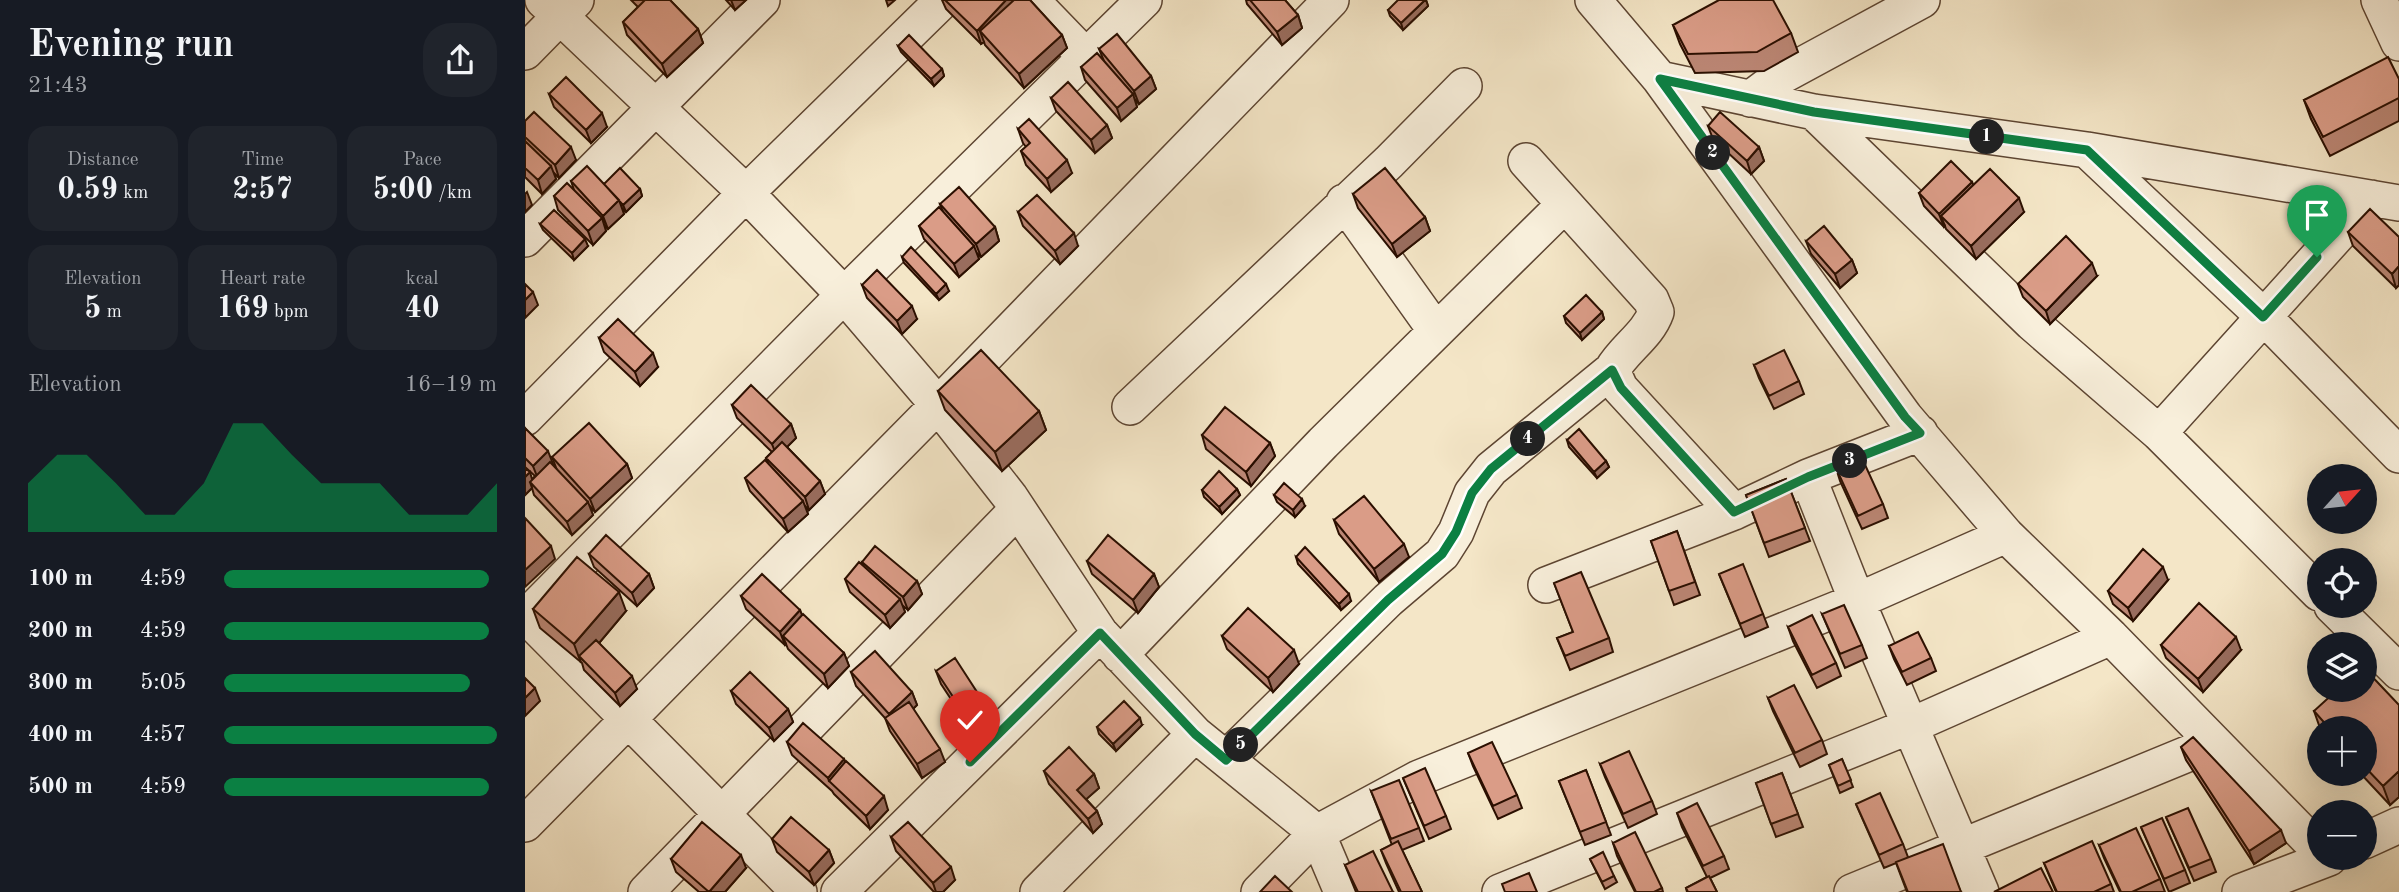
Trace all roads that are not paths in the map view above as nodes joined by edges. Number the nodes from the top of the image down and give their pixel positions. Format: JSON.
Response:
{"nodes":[{"id":1,"x":762,"y":0,"type":"edge"},
{"id":2,"x":943,"y":0,"type":"edge"},
{"id":3,"x":1031,"y":0,"type":"edge"},
{"id":4,"x":1144,"y":0,"type":"edge"},
{"id":5,"x":1331,"y":0,"type":"edge"},
{"id":6,"x":1594,"y":0,"type":"edge"},
{"id":7,"x":1922,"y":0,"type":"edge"},
{"id":8,"x":2379,"y":0,"type":"edge"},
{"id":9,"x":560,"y":6,"type":"edge"},
{"id":10,"x":2399,"y":43,"type":"edge"},
{"id":11,"x":525,"y":52,"type":"edge"},
{"id":12,"x":1086,"y":57,"type":"junction"},
{"id":13,"x":1660,"y":79,"type":"junction"},
{"id":14,"x":1464,"y":86,"type":"dead end"},
{"id":15,"x":1750,"y":99,"type":"junction"},
{"id":16,"x":657,"y":106,"type":"junction"},
{"id":17,"x":1814,"y":112,"type":"junction"},
{"id":18,"x":2087,"y":150,"type":"junction"},
{"id":19,"x":1525,"y":161,"type":"dead end"},
{"id":20,"x":746,"y":192,"type":"junction"},
{"id":21,"x":2385,"y":200,"type":"edge"},
{"id":22,"x":1345,"y":202,"type":"junction"},
{"id":23,"x":1564,"y":205,"type":"junction"},
{"id":24,"x":525,"y":239,"type":"edge"},
{"id":25,"x":844,"y":295,"type":"junction"},
{"id":26,"x":2263,"y":317,"type":"junction"},
{"id":27,"x":1436,"y":331,"type":"junction"},
{"id":28,"x":1612,"y":370,"type":"junction"},
{"id":29,"x":938,"y":405,"type":"junction"},
{"id":30,"x":1130,"y":407,"type":"dead end"},
{"id":31,"x":525,"y":418,"type":"edge"},
{"id":32,"x":1920,"y":433,"type":"junction"},
{"id":33,"x":2159,"y":433,"type":"junction"},
{"id":34,"x":2399,"y":455,"type":"edge"},
{"id":35,"x":1808,"y":477,"type":"junction"},
{"id":36,"x":1017,"y":510,"type":"junction"},
{"id":37,"x":1734,"y":512,"type":"junction"},
{"id":38,"x":2006,"y":535,"type":"junction"},
{"id":39,"x":2307,"y":581,"type":"edge"},
{"id":40,"x":1546,"y":585,"type":"dead end"},
{"id":41,"x":1857,"y":601,"type":"junction"},
{"id":42,"x":525,"y":616,"type":"edge"},
{"id":43,"x":2344,"y":618,"type":"edge"},
{"id":44,"x":2112,"y":637,"type":"junction"},
{"id":45,"x":1110,"y":644,"type":"junction"},
{"id":46,"x":2399,"y":673,"type":"edge"},
{"id":47,"x":628,"y":719,"type":"junction"},
{"id":48,"x":1910,"y":726,"type":"junction"},
{"id":49,"x":1195,"y":734,"type":"junction"},
{"id":50,"x":2214,"y":743,"type":"junction"},
{"id":51,"x":1226,"y":760,"type":"junction"},
{"id":52,"x":722,"y":814,"type":"junction"},
{"id":53,"x":525,"y":824,"type":"edge"},
{"id":54,"x":2399,"y":825,"type":"edge"},
{"id":55,"x":1317,"y":833,"type":"junction"},
{"id":56,"x":2377,"y":835,"type":"edge"},
{"id":57,"x":2307,"y":838,"type":"edge"},
{"id":58,"x":1961,"y":847,"type":"junction"},
{"id":59,"x":2307,"y":867,"type":"edge"},
{"id":60,"x":2253,"y":890,"type":"edge"},
{"id":61,"x":646,"y":892,"type":"edge"},
{"id":62,"x":799,"y":892,"type":"edge"},
{"id":63,"x":839,"y":892,"type":"edge"},
{"id":64,"x":1038,"y":892,"type":"edge"},
{"id":65,"x":1259,"y":892,"type":"edge"},
{"id":66,"x":1342,"y":892,"type":"edge"},
{"id":67,"x":1500,"y":892,"type":"edge"},
{"id":68,"x":1852,"y":892,"type":"edge"},
{"id":69,"x":1981,"y":892,"type":"edge"}],
"edges":[{"from":1,"to":16,"type":"street"},
{"from":2,"to":20,"type":"street"},
{"from":3,"to":12,"type":"street"},
{"from":4,"to":12,"type":"street"},
{"from":5,"to":29,"type":"street"},
{"from":6,"to":13,"type":"street"},
{"from":7,"to":15,"type":"street"},
{"from":8,"to":10,"type":"street"},
{"from":9,"to":11,"type":"street"},
{"from":9,"to":16,"type":"street"},
{"from":12,"to":25,"type":"street"},
{"from":13,"to":15,"type":"street"},
{"from":13,"to":32,"type":"street"},
{"from":14,"to":22,"type":"street"},
{"from":15,"to":17,"type":"street"},
{"from":16,"to":20,"type":"street"},
{"from":16,"to":24,"type":"street"},
{"from":17,"to":18,"type":"street"},
{"from":17,"to":33,"type":"street"},
{"from":18,"to":21,"type":"street"},
{"from":18,"to":26,"type":"street"},
{"from":19,"to":23,"type":"street"},
{"from":20,"to":25,"type":"street"},
{"from":20,"to":31,"type":"street"},
{"from":21,"to":26,"type":"street"},
{"from":22,"to":27,"type":"street"},
{"from":22,"to":30,"type":"street"},
{"from":23,"to":27,"type":"street"},
{"from":23,"to":28,"type":"street"},
{"from":25,"to":29,"type":"street"},
{"from":25,"to":42,"type":"street"},
{"from":26,"to":33,"type":"street"},
{"from":26,"to":34,"type":"street"},
{"from":27,"to":45,"type":"street"},
{"from":28,"to":37,"type":"street"},
{"from":28,"to":51,"type":"street"},
{"from":29,"to":36,"type":"street"},
{"from":29,"to":47,"type":"street"},
{"from":32,"to":35,"type":"street"},
{"from":32,"to":38,"type":"street"},
{"from":33,"to":39,"type":"street"},
{"from":35,"to":37,"type":"street"},
{"from":35,"to":41,"type":"street"},
{"from":36,"to":45,"type":"street"},
{"from":36,"to":52,"type":"street"},
{"from":37,"to":40,"type":"street"},
{"from":38,"to":41,"type":"street"},
{"from":38,"to":44,"type":"street"},
{"from":41,"to":48,"type":"street"},
{"from":41,"to":55,"type":"street"},
{"from":42,"to":47,"type":"street"},
{"from":43,"to":46,"type":"street"},
{"from":44,"to":48,"type":"street"},
{"from":44,"to":50,"type":"street"},
{"from":45,"to":49,"type":"street"},
{"from":45,"to":63,"type":"street"},
{"from":47,"to":52,"type":"street"},
{"from":47,"to":53,"type":"street"},
{"from":48,"to":58,"type":"street"},
{"from":48,"to":67,"type":"street"},
{"from":49,"to":51,"type":"street"},
{"from":49,"to":64,"type":"street"},
{"from":50,"to":57,"type":"street"},
{"from":50,"to":58,"type":"street"},
{"from":51,"to":55,"type":"street"},
{"from":52,"to":61,"type":"street"},
{"from":52,"to":62,"type":"street"},
{"from":54,"to":56,"type":"street"},
{"from":55,"to":65,"type":"street"},
{"from":55,"to":66,"type":"street"},
{"from":58,"to":68,"type":"street"},
{"from":58,"to":69,"type":"street"},
{"from":59,"to":60,"type":"street"}]}
